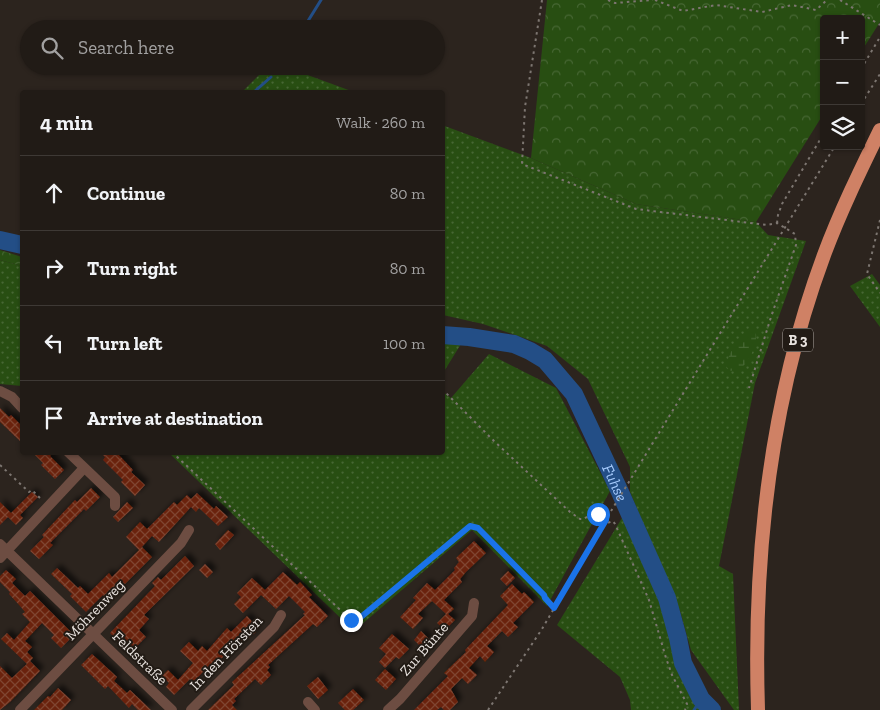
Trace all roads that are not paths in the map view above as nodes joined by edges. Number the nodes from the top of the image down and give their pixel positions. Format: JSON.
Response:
{"nodes":[{"id":1,"x":880,"y":130,"type":"edge"},
{"id":2,"x":0,"y":391,"type":"edge"},
{"id":3,"x":20,"y":406,"type":"edge"},
{"id":4,"x":71,"y":455,"type":"edge"},
{"id":5,"x":84,"y":468,"type":"junction"},
{"id":6,"x":115,"y":506,"type":"dead end"},
{"id":7,"x":189,"y":530,"type":"dead end"},
{"id":8,"x":2,"y":551,"type":"edge"},
{"id":9,"x":474,"y":603,"type":"dead end"},
{"id":10,"x":281,"y":615,"type":"dead end"},
{"id":11,"x":93,"y":634,"type":"junction"},
{"id":12,"x":20,"y":710,"type":"edge"},
{"id":13,"x":172,"y":710,"type":"edge"},
{"id":14,"x":191,"y":710,"type":"edge"},
{"id":15,"x":388,"y":710,"type":"edge"},
{"id":16,"x":758,"y":710,"type":"edge"}],
"edges":[{"from":1,"to":16,"type":"highway","number":"B 3"},
{"from":2,"to":3,"type":"street"},
{"from":4,"to":5,"type":"street"},
{"from":5,"to":6,"type":"street"},
{"from":5,"to":8,"type":"street"},
{"from":7,"to":11,"type":"street","name":"Möhrenweg"},
{"from":8,"to":11,"type":"street","name":"Feldstraße"},
{"from":9,"to":15,"type":"street","name":"Zur Bünte"},
{"from":10,"to":14,"type":"street","name":"In den Hörsten"},
{"from":11,"to":12,"type":"street","name":"Möhrenweg"},
{"from":11,"to":13,"type":"street","name":"Feldstraße"}]}
